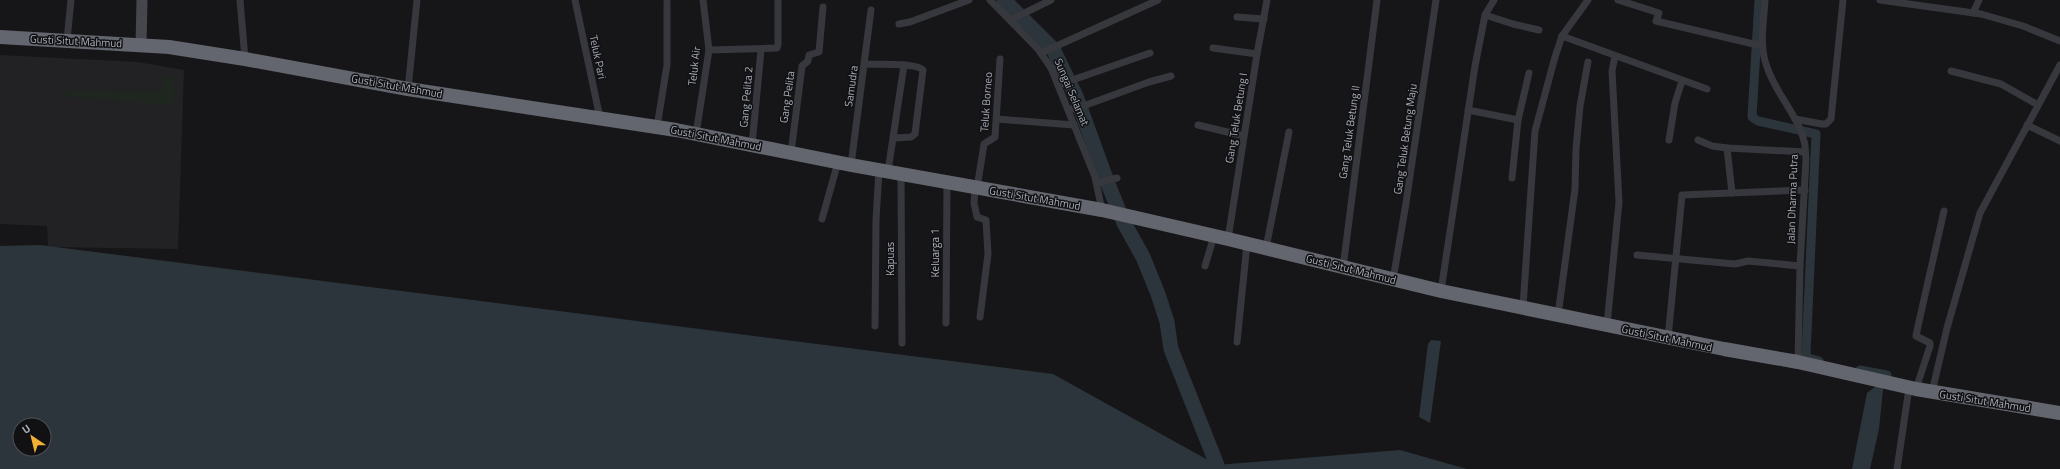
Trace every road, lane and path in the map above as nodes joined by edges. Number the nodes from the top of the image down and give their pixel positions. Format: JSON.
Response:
{"nodes":[{"id":1,"x":71,"y":0,"type":"edge"},
{"id":2,"x":142,"y":0,"type":"edge"},
{"id":3,"x":240,"y":0,"type":"edge"},
{"id":4,"x":417,"y":0,"type":"edge"},
{"id":5,"x":575,"y":0,"type":"edge"},
{"id":6,"x":703,"y":0,"type":"edge"},
{"id":7,"x":778,"y":0,"type":"edge"},
{"id":8,"x":969,"y":0,"type":"edge"},
{"id":9,"x":990,"y":0,"type":"edge"},
{"id":10,"x":1050,"y":0,"type":"edge"},
{"id":11,"x":1158,"y":0,"type":"edge"},
{"id":12,"x":1267,"y":0,"type":"edge"},
{"id":13,"x":1377,"y":0,"type":"edge"},
{"id":14,"x":1436,"y":0,"type":"edge"},
{"id":15,"x":1494,"y":0,"type":"edge"},
{"id":16,"x":1588,"y":0,"type":"edge"},
{"id":17,"x":1618,"y":0,"type":"edge"},
{"id":18,"x":1765,"y":0,"type":"edge"},
{"id":19,"x":1843,"y":0,"type":"edge"},
{"id":20,"x":1880,"y":0,"type":"edge"},
{"id":21,"x":1979,"y":0,"type":"edge"},
{"id":22,"x":667,"y":2,"type":"dead end"},
{"id":23,"x":823,"y":7,"type":"dead end"},
{"id":24,"x":871,"y":10,"type":"dead end"},
{"id":25,"x":1973,"y":13,"type":"junction"},
{"id":26,"x":1485,"y":15,"type":"junction"},
{"id":27,"x":1237,"y":17,"type":"dead end"},
{"id":28,"x":1012,"y":19,"type":"junction"},
{"id":29,"x":1264,"y":19,"type":"junction"},
{"id":30,"x":898,"y":24,"type":"dead end"},
{"id":31,"x":1539,"y":30,"type":"dead end"},
{"id":32,"x":1562,"y":36,"type":"junction"},
{"id":33,"x":0,"y":37,"type":"edge"},
{"id":34,"x":67,"y":40,"type":"junction"},
{"id":35,"x":2060,"y":41,"type":"edge"},
{"id":36,"x":141,"y":45,"type":"junction"},
{"id":37,"x":1761,"y":45,"type":"junction"},
{"id":38,"x":1213,"y":48,"type":"dead end"},
{"id":39,"x":709,"y":50,"type":"junction"},
{"id":40,"x":761,"y":50,"type":"junction"},
{"id":41,"x":1044,"y":51,"type":"junction"},
{"id":42,"x":1150,"y":53,"type":"dead end"},
{"id":43,"x":1257,"y":54,"type":"junction"},
{"id":44,"x":1615,"y":56,"type":"junction"},
{"id":45,"x":244,"y":59,"type":"junction"},
{"id":46,"x":1000,"y":59,"type":"dead end"},
{"id":47,"x":1588,"y":62,"type":"dead end"},
{"id":48,"x":865,"y":64,"type":"junction"},
{"id":49,"x":904,"y":65,"type":"junction"},
{"id":50,"x":2060,"y":65,"type":"edge"},
{"id":51,"x":1951,"y":71,"type":"dead end"},
{"id":52,"x":1529,"y":73,"type":"dead end"},
{"id":53,"x":1171,"y":76,"type":"dead end"},
{"id":54,"x":1682,"y":81,"type":"junction"},
{"id":55,"x":1061,"y":85,"type":"junction"},
{"id":56,"x":408,"y":89,"type":"junction"},
{"id":57,"x":1707,"y":89,"type":"dead end"},
{"id":58,"x":2038,"y":105,"type":"junction"},
{"id":59,"x":1071,"y":109,"type":"junction"},
{"id":60,"x":1468,"y":110,"type":"junction"},
{"id":61,"x":600,"y":118,"type":"junction"},
{"id":62,"x":997,"y":119,"type":"junction"},
{"id":63,"x":1518,"y":120,"type":"junction"},
{"id":64,"x":1796,"y":120,"type":"junction"},
{"id":65,"x":1074,"y":125,"type":"junction"},
{"id":66,"x":1198,"y":125,"type":"dead end"},
{"id":67,"x":2027,"y":125,"type":"junction"},
{"id":68,"x":657,"y":127,"type":"junction"},
{"id":69,"x":1289,"y":132,"type":"dead end"},
{"id":70,"x":696,"y":134,"type":"junction"},
{"id":71,"x":1244,"y":136,"type":"junction"},
{"id":72,"x":894,"y":138,"type":"junction"},
{"id":73,"x":1669,"y":140,"type":"dead end"},
{"id":74,"x":1698,"y":140,"type":"dead end"},
{"id":75,"x":2060,"y":142,"type":"edge"},
{"id":76,"x":752,"y":145,"type":"junction"},
{"id":77,"x":1727,"y":148,"type":"junction"},
{"id":78,"x":1805,"y":152,"type":"junction"},
{"id":79,"x":791,"y":153,"type":"junction"},
{"id":80,"x":845,"y":163,"type":"junction"},
{"id":81,"x":889,"y":172,"type":"junction"},
{"id":82,"x":1512,"y":178,"type":"dead end"},
{"id":83,"x":1114,"y":179,"type":"dead end"},
{"id":84,"x":947,"y":182,"type":"junction"},
{"id":85,"x":1100,"y":182,"type":"junction"},
{"id":86,"x":976,"y":188,"type":"junction"},
{"id":87,"x":1805,"y":190,"type":"junction"},
{"id":88,"x":1732,"y":193,"type":"junction"},
{"id":89,"x":1106,"y":211,"type":"junction"},
{"id":90,"x":1944,"y":211,"type":"dead end"},
{"id":91,"x":822,"y":219,"type":"dead end"},
{"id":92,"x":1214,"y":236,"type":"junction"},
{"id":93,"x":1228,"y":239,"type":"junction"},
{"id":94,"x":1248,"y":244,"type":"junction"},
{"id":95,"x":1266,"y":248,"type":"junction"},
{"id":96,"x":1637,"y":256,"type":"dead end"},
{"id":97,"x":1676,"y":260,"type":"junction"},
{"id":98,"x":1205,"y":266,"type":"dead end"},
{"id":99,"x":1800,"y":266,"type":"junction"},
{"id":100,"x":1343,"y":268,"type":"junction"},
{"id":101,"x":1393,"y":280,"type":"junction"},
{"id":102,"x":1441,"y":292,"type":"junction"},
{"id":103,"x":1523,"y":307,"type":"junction"},
{"id":104,"x":1558,"y":315,"type":"junction"},
{"id":105,"x":980,"y":317,"type":"dead end"},
{"id":106,"x":946,"y":323,"type":"dead end"},
{"id":107,"x":1607,"y":325,"type":"junction"},
{"id":108,"x":875,"y":326,"type":"dead end"},
{"id":109,"x":1668,"y":338,"type":"junction"},
{"id":110,"x":1237,"y":342,"type":"dead end"},
{"id":111,"x":902,"y":343,"type":"dead end"},
{"id":112,"x":1798,"y":362,"type":"junction"},
{"id":113,"x":1908,"y":388,"type":"junction"},
{"id":114,"x":1932,"y":392,"type":"junction"},
{"id":115,"x":2060,"y":413,"type":"edge"},
{"id":116,"x":1897,"y":469,"type":"edge"}],
"edges":[{"from":1,"to":34,"type":"street"},
{"from":2,"to":36,"type":"street"},
{"from":3,"to":45,"type":"street"},
{"from":4,"to":56,"type":"street"},
{"from":5,"to":61,"type":"street","name":"Teluk Pari"},
{"from":6,"to":39,"type":"street","name":"Teluk Air"},
{"from":7,"to":40,"type":"street"},
{"from":8,"to":30,"type":"street"},
{"from":9,"to":28,"type":"street","name":"Sungai Selamat"},
{"from":10,"to":28,"type":"street"},
{"from":11,"to":41,"type":"street"},
{"from":12,"to":29,"type":"street","name":"Gang Teluk Betung I"},
{"from":13,"to":100,"type":"street","name":"Gang Teluk Betung II"},
{"from":14,"to":101,"type":"street","name":"Gang Teluk Betung Maju"},
{"from":15,"to":26,"type":"street"},
{"from":16,"to":32,"type":"street"},
{"from":17,"to":37,"type":"street"},
{"from":18,"to":37,"type":"street","name":"Jalan Dharma Putra"},
{"from":19,"to":64,"type":"street"},
{"from":20,"to":25,"type":"street"},
{"from":21,"to":25,"type":"street"},
{"from":22,"to":68,"type":"street"},
{"from":23,"to":79,"type":"street","name":"Gang Pelita"},
{"from":24,"to":48,"type":"street","name":"Samudra"},
{"from":25,"to":35,"type":"street"},
{"from":26,"to":31,"type":"street"},
{"from":26,"to":60,"type":"street"},
{"from":27,"to":29,"type":"street"},
{"from":28,"to":41,"type":"street","name":"Sungai Selamat"},
{"from":29,"to":43,"type":"street","name":"Gang Teluk Betung I"},
{"from":32,"to":44,"type":"street"},
{"from":32,"to":103,"type":"street"},
{"from":33,"to":34,"type":"highway","name":"Gusti Situt Mahmud"},
{"from":34,"to":36,"type":"highway","name":"Gusti Situt Mahmud"},
{"from":36,"to":45,"type":"highway","name":"Gusti Situt Mahmud"},
{"from":37,"to":64,"type":"street","name":"Jalan Dharma Putra"},
{"from":38,"to":43,"type":"street"},
{"from":39,"to":40,"type":"street"},
{"from":39,"to":70,"type":"street","name":"Teluk Air"},
{"from":40,"to":76,"type":"street","name":"Gang Pelita 2"},
{"from":41,"to":55,"type":"street","name":"Sungai Selamat"},
{"from":42,"to":55,"type":"street"},
{"from":43,"to":71,"type":"street","name":"Gang Teluk Betung I"},
{"from":44,"to":54,"type":"street"},
{"from":44,"to":107,"type":"street"},
{"from":45,"to":56,"type":"highway","name":"Gusti Situt Mahmud"},
{"from":46,"to":62,"type":"street","name":"Teluk Borneo"},
{"from":47,"to":104,"type":"street"},
{"from":48,"to":49,"type":"street"},
{"from":48,"to":80,"type":"street","name":"Samudra"},
{"from":49,"to":72,"type":"street"},
{"from":49,"to":72,"type":"street"},
{"from":50,"to":58,"type":"street"},
{"from":51,"to":58,"type":"street"},
{"from":52,"to":63,"type":"street"},
{"from":53,"to":59,"type":"street"},
{"from":54,"to":57,"type":"street"},
{"from":54,"to":73,"type":"street"},
{"from":55,"to":59,"type":"street","name":"Sungai Selamat"},
{"from":56,"to":61,"type":"highway","name":"Gusti Situt Mahmud"},
{"from":58,"to":67,"type":"street"},
{"from":59,"to":65,"type":"street","name":"Sungai Selamat"},
{"from":60,"to":63,"type":"street"},
{"from":60,"to":102,"type":"street"},
{"from":61,"to":68,"type":"highway","name":"Gusti Situt Mahmud"},
{"from":62,"to":65,"type":"street"},
{"from":62,"to":86,"type":"street","name":"Teluk Borneo"},
{"from":63,"to":82,"type":"street"},
{"from":64,"to":78,"type":"street","name":"Jalan Dharma Putra"},
{"from":65,"to":85,"type":"street","name":"Sungai Selamat"},
{"from":66,"to":71,"type":"street"},
{"from":67,"to":75,"type":"street"},
{"from":67,"to":114,"type":"street"},
{"from":68,"to":70,"type":"highway","name":"Gusti Situt Mahmud"},
{"from":69,"to":95,"type":"street"},
{"from":70,"to":76,"type":"highway","name":"Gusti Situt Mahmud"},
{"from":71,"to":93,"type":"street","name":"Gang Teluk Betung I"},
{"from":72,"to":81,"type":"street"},
{"from":74,"to":77,"type":"street"},
{"from":76,"to":79,"type":"highway","name":"Gusti Situt Mahmud"},
{"from":77,"to":78,"type":"street"},
{"from":77,"to":88,"type":"street"},
{"from":78,"to":87,"type":"street","name":"Jalan Dharma Putra"},
{"from":79,"to":80,"type":"highway","name":"Gusti Situt Mahmud"},
{"from":80,"to":81,"type":"highway","name":"Gusti Situt Mahmud"},
{"from":80,"to":91,"type":"street","name":"Samudra"},
{"from":81,"to":84,"type":"highway","name":"Gusti Situt Mahmud"},
{"from":81,"to":108,"type":"street"},
{"from":81,"to":111,"type":"street","name":"Kapuas"},
{"from":83,"to":85,"type":"street"},
{"from":84,"to":86,"type":"highway","name":"Gusti Situt Mahmud"},
{"from":84,"to":106,"type":"street","name":"Keluarga 1"},
{"from":85,"to":89,"type":"street","name":"Sungai Selamat"},
{"from":86,"to":89,"type":"highway","name":"Gusti Situt Mahmud"},
{"from":86,"to":105,"type":"street"},
{"from":87,"to":88,"type":"street"},
{"from":87,"to":99,"type":"street","name":"Jalan Dharma Putra"},
{"from":88,"to":97,"type":"street"},
{"from":89,"to":92,"type":"highway","name":"Gusti Situt Mahmud"},
{"from":90,"to":113,"type":"street"},
{"from":92,"to":93,"type":"highway","name":"Gusti Situt Mahmud"},
{"from":92,"to":98,"type":"street"},
{"from":93,"to":94,"type":"highway","name":"Gusti Situt Mahmud"},
{"from":94,"to":95,"type":"highway","name":"Gusti Situt Mahmud"},
{"from":94,"to":110,"type":"street"},
{"from":95,"to":100,"type":"highway","name":"Gusti Situt Mahmud"},
{"from":96,"to":97,"type":"street"},
{"from":97,"to":99,"type":"street"},
{"from":97,"to":109,"type":"street"},
{"from":99,"to":112,"type":"street","name":"Jalan Dharma Putra"},
{"from":100,"to":101,"type":"highway","name":"Gusti Situt Mahmud"},
{"from":101,"to":102,"type":"highway","name":"Gusti Situt Mahmud"},
{"from":102,"to":103,"type":"highway","name":"Gusti Situt Mahmud"},
{"from":103,"to":104,"type":"highway","name":"Gusti Situt Mahmud"},
{"from":104,"to":107,"type":"highway","name":"Gusti Situt Mahmud"},
{"from":107,"to":109,"type":"highway","name":"Gusti Situt Mahmud"},
{"from":109,"to":112,"type":"highway","name":"Gusti Situt Mahmud"},
{"from":112,"to":113,"type":"highway","name":"Gusti Situt Mahmud"},
{"from":113,"to":114,"type":"highway","name":"Gusti Situt Mahmud"},
{"from":113,"to":116,"type":"street"},
{"from":114,"to":115,"type":"highway","name":"Gusti Situt Mahmud"}]}
